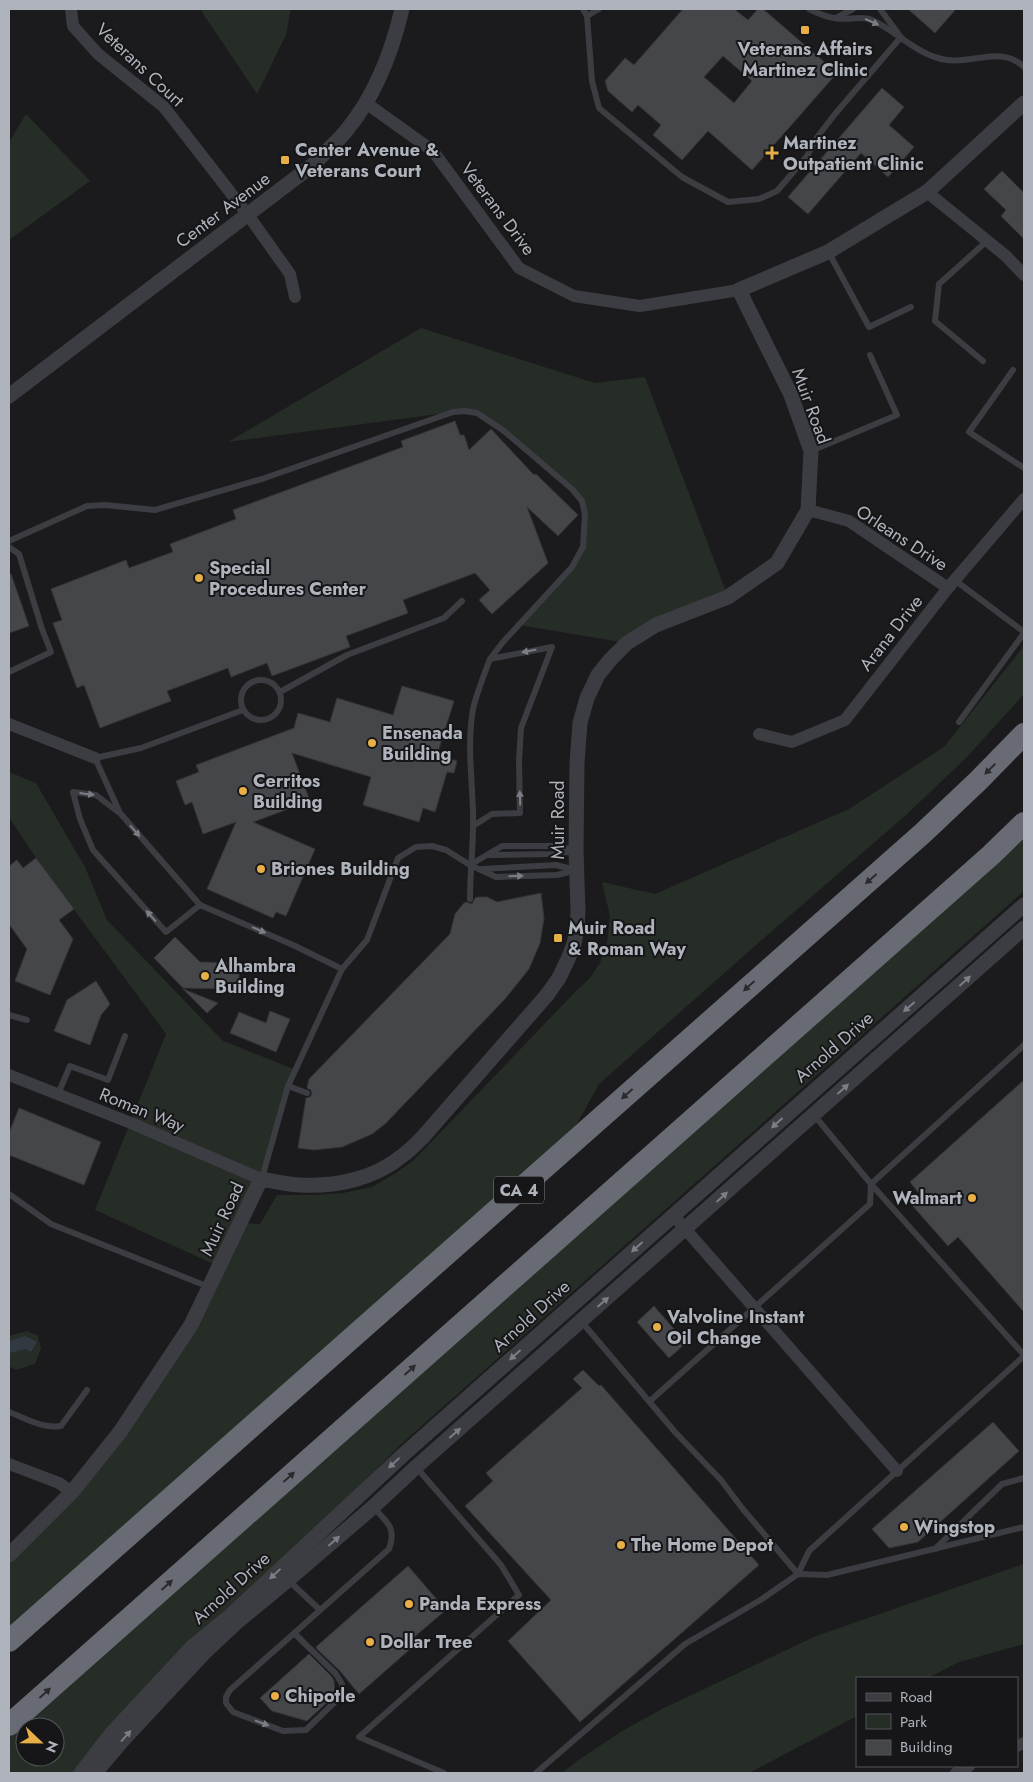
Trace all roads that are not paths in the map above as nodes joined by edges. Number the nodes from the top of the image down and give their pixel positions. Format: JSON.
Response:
{"nodes":[{"id":1,"x":71,"y":9,"type":"edge"},
{"id":2,"x":402,"y":9,"type":"edge"},
{"id":3,"x":583,"y":9,"type":"edge"},
{"id":4,"x":599,"y":9,"type":"edge"},
{"id":5,"x":809,"y":9,"type":"edge"},
{"id":6,"x":853,"y":9,"type":"edge"},
{"id":7,"x":880,"y":9,"type":"edge"},
{"id":8,"x":587,"y":16,"type":"junction"},
{"id":9,"x":834,"y":18,"type":"junction"},
{"id":10,"x":901,"y":37,"type":"junction"},
{"id":11,"x":1024,"y":67,"type":"edge"},
{"id":12,"x":366,"y":103,"type":"junction"},
{"id":13,"x":1024,"y":104,"type":"edge"},
{"id":14,"x":927,"y":192,"type":"junction"},
{"id":15,"x":248,"y":215,"type":"junction"},
{"id":16,"x":987,"y":241,"type":"junction"},
{"id":17,"x":828,"y":252,"type":"junction"},
{"id":18,"x":1024,"y":275,"type":"edge"},
{"id":19,"x":739,"y":290,"type":"junction"},
{"id":20,"x":295,"y":297,"type":"dead end"},
{"id":21,"x":911,"y":307,"type":"dead end"},
{"id":22,"x":870,"y":355,"type":"dead end"},
{"id":23,"x":983,"y":361,"type":"dead end"},
{"id":24,"x":1013,"y":370,"type":"dead end"},
{"id":25,"x":9,"y":396,"type":"edge"},
{"id":26,"x":810,"y":451,"type":"junction"},
{"id":27,"x":1024,"y":468,"type":"edge"},
{"id":28,"x":1024,"y":499,"type":"edge"},
{"id":29,"x":808,"y":510,"type":"junction"},
{"id":30,"x":9,"y":541,"type":"edge"},
{"id":31,"x":9,"y":547,"type":"edge"},
{"id":32,"x":952,"y":585,"type":"junction"},
{"id":33,"x":462,"y":601,"type":"dead end"},
{"id":34,"x":1024,"y":633,"type":"edge"},
{"id":35,"x":490,"y":658,"type":"junction"},
{"id":36,"x":9,"y":672,"type":"edge"},
{"id":37,"x":280,"y":692,"type":"junction"},
{"id":38,"x":243,"y":710,"type":"junction"},
{"id":39,"x":959,"y":722,"type":"dead end"},
{"id":40,"x":9,"y":724,"type":"edge"},
{"id":41,"x":759,"y":734,"type":"dead end"},
{"id":42,"x":1024,"y":734,"type":"edge"},
{"id":43,"x":95,"y":758,"type":"junction"},
{"id":44,"x":120,"y":813,"type":"junction"},
{"id":45,"x":1024,"y":823,"type":"edge"},
{"id":46,"x":473,"y":826,"type":"junction"},
{"id":47,"x":576,"y":850,"type":"junction"},
{"id":48,"x":470,"y":865,"type":"junction"},
{"id":49,"x":576,"y":870,"type":"junction"},
{"id":50,"x":470,"y":899,"type":"dead end"},
{"id":51,"x":200,"y":905,"type":"junction"},
{"id":52,"x":1024,"y":905,"type":"edge"},
{"id":53,"x":1024,"y":928,"type":"edge"},
{"id":54,"x":342,"y":969,"type":"junction"},
{"id":55,"x":9,"y":1015,"type":"edge"},
{"id":56,"x":27,"y":1020,"type":"dead end"},
{"id":57,"x":125,"y":1036,"type":"dead end"},
{"id":58,"x":1024,"y":1045,"type":"edge"},
{"id":59,"x":9,"y":1075,"type":"edge"},
{"id":60,"x":288,"y":1086,"type":"junction"},
{"id":61,"x":307,"y":1093,"type":"dead end"},
{"id":62,"x":58,"y":1094,"type":"junction"},
{"id":63,"x":814,"y":1115,"type":"junction"},
{"id":64,"x":261,"y":1179,"type":"junction"},
{"id":65,"x":871,"y":1184,"type":"junction"},
{"id":66,"x":9,"y":1194,"type":"edge"},
{"id":67,"x":673,"y":1215,"type":"junction"},
{"id":68,"x":685,"y":1229,"type":"junction"},
{"id":69,"x":210,"y":1288,"type":"junction"},
{"id":70,"x":755,"y":1307,"type":"junction"},
{"id":71,"x":581,"y":1321,"type":"junction"},
{"id":72,"x":1024,"y":1356,"type":"edge"},
{"id":73,"x":86,"y":1390,"type":"dead end"},
{"id":74,"x":650,"y":1401,"type":"junction"},
{"id":75,"x":9,"y":1412,"type":"edge"},
{"id":76,"x":9,"y":1464,"type":"edge"},
{"id":77,"x":416,"y":1467,"type":"junction"},
{"id":78,"x":897,"y":1471,"type":"junction"},
{"id":79,"x":1024,"y":1478,"type":"edge"},
{"id":80,"x":72,"y":1492,"type":"junction"},
{"id":81,"x":373,"y":1507,"type":"junction"},
{"id":82,"x":1024,"y":1528,"type":"edge"},
{"id":83,"x":934,"y":1549,"type":"junction"},
{"id":84,"x":9,"y":1555,"type":"edge"},
{"id":85,"x":798,"y":1574,"type":"junction"},
{"id":86,"x":288,"y":1580,"type":"junction"},
{"id":87,"x":320,"y":1610,"type":"junction"},
{"id":88,"x":294,"y":1633,"type":"junction"},
{"id":89,"x":9,"y":1641,"type":"edge"},
{"id":90,"x":9,"y":1725,"type":"edge"},
{"id":91,"x":967,"y":1767,"type":"edge"},
{"id":92,"x":99,"y":1768,"type":"edge"},
{"id":93,"x":81,"y":1773,"type":"edge"},
{"id":94,"x":444,"y":1773,"type":"edge"},
{"id":95,"x":536,"y":1773,"type":"edge"},
{"id":96,"x":956,"y":1773,"type":"edge"}],
"edges":[{"from":1,"to":15,"type":"street","name":"Veterans Court"},
{"from":2,"to":12,"type":"street","name":"Center Avenue"},
{"from":3,"to":8,"type":"lane"},
{"from":4,"to":8,"type":"lane"},
{"from":5,"to":9,"type":"lane"},
{"from":6,"to":9,"type":"lane"},
{"from":7,"to":10,"type":"lane"},
{"from":8,"to":10,"type":"lane"},
{"from":9,"to":10,"type":"lane","one_way":true},
{"from":10,"to":11,"type":"lane"},
{"from":12,"to":15,"type":"street","name":"Center Avenue"},
{"from":12,"to":19,"type":"street","name":"Veterans Drive"},
{"from":13,"to":14,"type":"street"},
{"from":14,"to":16,"type":"street"},
{"from":14,"to":17,"type":"street"},
{"from":15,"to":20,"type":"street","name":"Veterans Court"},
{"from":15,"to":25,"type":"street","name":"Center Avenue"},
{"from":16,"to":18,"type":"street"},
{"from":16,"to":23,"type":"lane"},
{"from":17,"to":19,"type":"street"},
{"from":17,"to":21,"type":"lane"},
{"from":19,"to":26,"type":"street","name":"Muir Road"},
{"from":22,"to":26,"type":"lane"},
{"from":24,"to":27,"type":"lane"},
{"from":26,"to":29,"type":"street","name":"Muir Road"},
{"from":28,"to":32,"type":"street","name":"Arana Drive"},
{"from":29,"to":32,"type":"street","name":"Orleans Drive"},
{"from":29,"to":47,"type":"street","name":"Muir Road"},
{"from":30,"to":35,"type":"lane"},
{"from":31,"to":36,"type":"lane"},
{"from":32,"to":34,"type":"lane"},
{"from":32,"to":41,"type":"street","name":"Arana Drive"},
{"from":33,"to":37,"type":"lane"},
{"from":34,"to":39,"type":"lane"},
{"from":35,"to":46,"type":"lane"},
{"from":46,"to":35,"type":"lane","one_way":true},
{"from":37,"to":38,"type":"lane"},
{"from":37,"to":38,"type":"lane"},
{"from":38,"to":43,"type":"lane"},
{"from":40,"to":43,"type":"street"},
{"from":42,"to":89,"type":"highway","number":"CA 4","one_way":true},
{"from":43,"to":44,"type":"lane"},
{"from":44,"to":51,"type":"lane","one_way":true},
{"from":51,"to":44,"type":"lane","one_way":true},
{"from":90,"to":45,"type":"highway","one_way":true},
{"from":46,"to":48,"type":"lane"},
{"from":47,"to":48,"type":"lane"},
{"from":47,"to":49,"type":"street","name":"Muir Road"},
{"from":48,"to":49,"type":"lane","one_way":true},
{"from":48,"to":50,"type":"lane"},
{"from":48,"to":54,"type":"lane"},
{"from":49,"to":64,"type":"street","name":"Muir Road"},
{"from":51,"to":54,"type":"lane","one_way":true},
{"from":52,"to":67,"type":"street","name":"Arnold Drive","one_way":true},
{"from":63,"to":53,"type":"street","name":"Arnold Drive","one_way":true},
{"from":54,"to":60,"type":"lane"},
{"from":55,"to":56,"type":"lane"},
{"from":57,"to":62,"type":"lane"},
{"from":58,"to":65,"type":"lane"},
{"from":59,"to":62,"type":"street","name":"Roman Way"},
{"from":60,"to":61,"type":"lane"},
{"from":60,"to":64,"type":"lane"},
{"from":62,"to":64,"type":"street","name":"Roman Way"},
{"from":63,"to":65,"type":"lane"},
{"from":68,"to":63,"type":"street","name":"Arnold Drive","one_way":true},
{"from":64,"to":69,"type":"street","name":"Muir Road"},
{"from":65,"to":70,"type":"lane"},
{"from":65,"to":72,"type":"lane"},
{"from":66,"to":69,"type":"lane"},
{"from":67,"to":68,"type":"street"},
{"from":67,"to":92,"type":"street","name":"Arnold Drive","one_way":true},
{"from":68,"to":70,"type":"street"},
{"from":71,"to":68,"type":"street","name":"Arnold Drive","one_way":true},
{"from":69,"to":80,"type":"street","name":"Muir Road"},
{"from":70,"to":74,"type":"lane"},
{"from":70,"to":78,"type":"street"},
{"from":71,"to":74,"type":"lane"},
{"from":77,"to":71,"type":"street","name":"Arnold Drive","one_way":true},
{"from":72,"to":78,"type":"lane"},
{"from":73,"to":75,"type":"lane"},
{"from":74,"to":85,"type":"lane"},
{"from":76,"to":80,"type":"street"},
{"from":77,"to":81,"type":"street","name":"Arnold Drive"},
{"from":77,"to":94,"type":"lane"},
{"from":78,"to":85,"type":"lane"},
{"from":79,"to":83,"type":"lane"},
{"from":80,"to":84,"type":"street","name":"Muir Road"},
{"from":86,"to":81,"type":"street","name":"Arnold Drive","one_way":true},
{"from":81,"to":87,"type":"lane"},
{"from":82,"to":83,"type":"lane"},
{"from":83,"to":85,"type":"lane"},
{"from":85,"to":95,"type":"lane"},
{"from":86,"to":87,"type":"lane"},
{"from":92,"to":86,"type":"street","name":"Arnold Drive","one_way":true},
{"from":87,"to":88,"type":"lane"},
{"from":88,"to":88,"type":"lane","one_way":true},
{"from":91,"to":96,"type":"street"},
{"from":92,"to":93,"type":"street","name":"Arnold Drive"}]}
